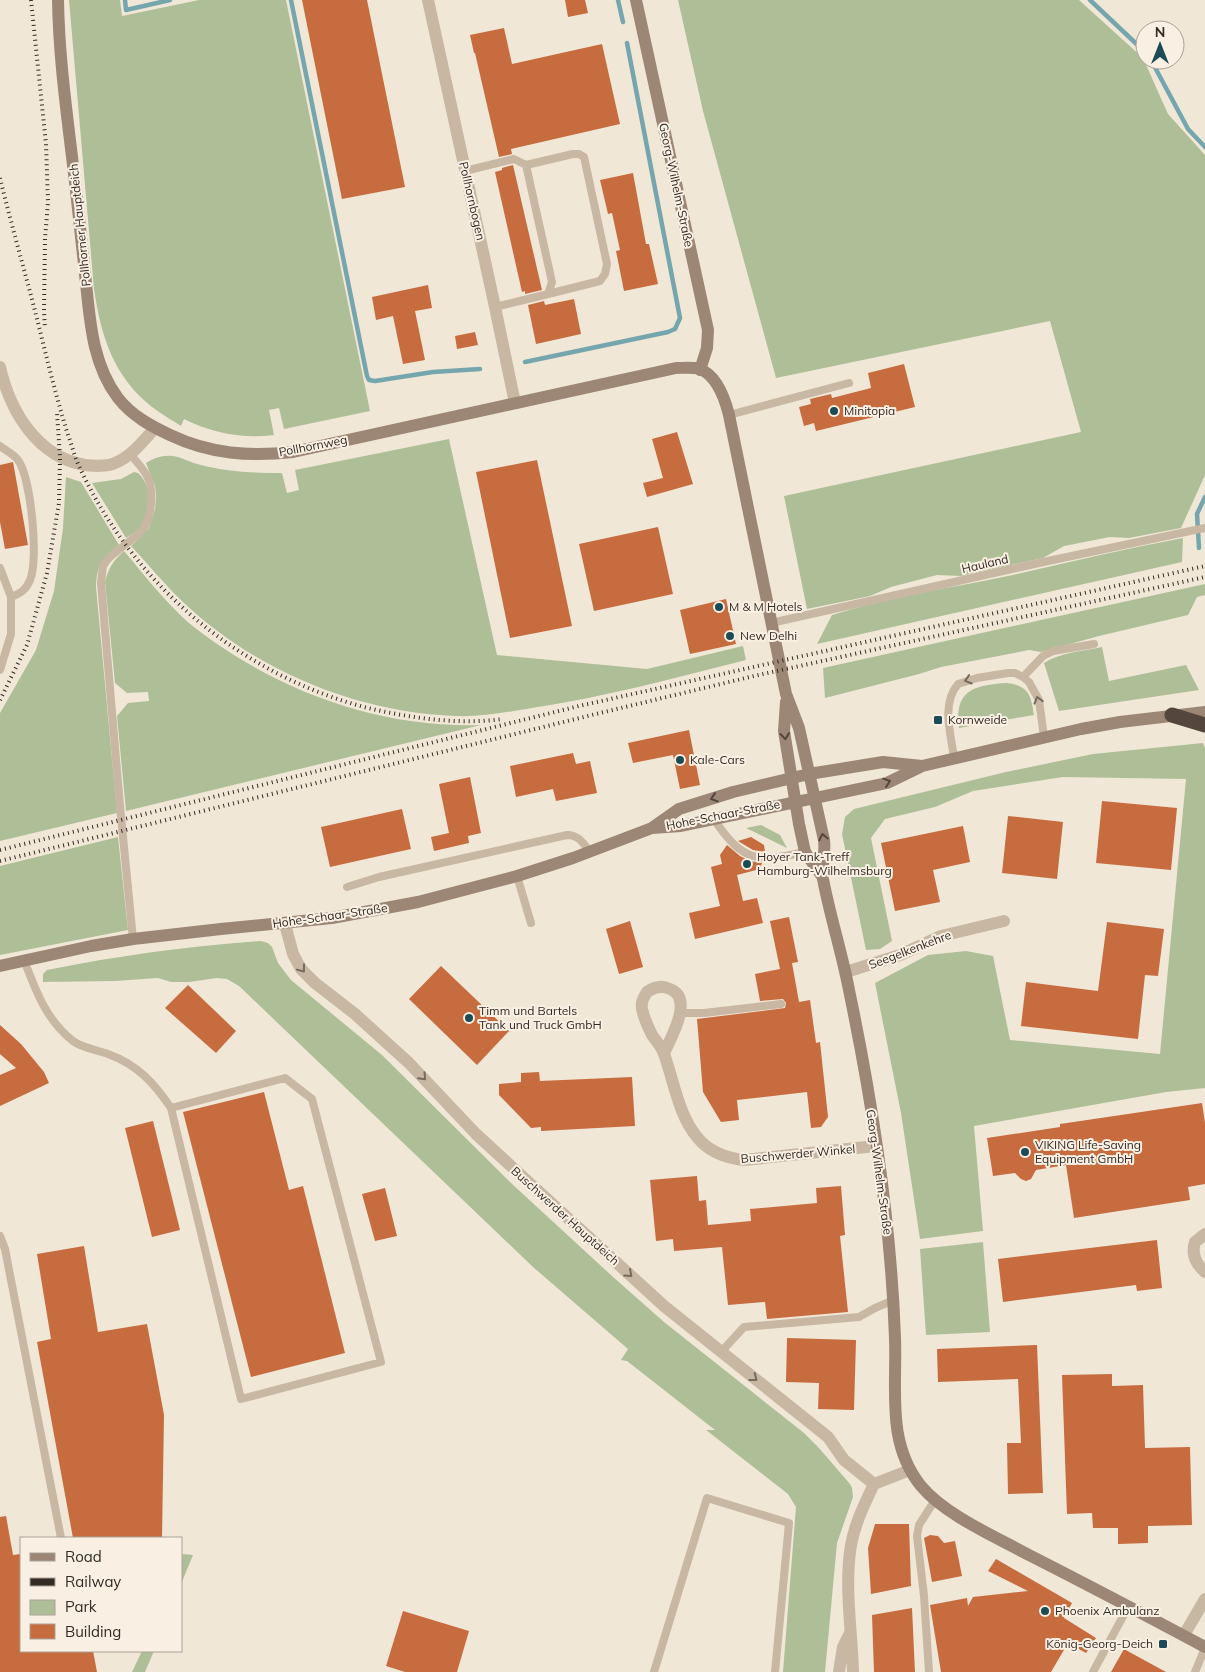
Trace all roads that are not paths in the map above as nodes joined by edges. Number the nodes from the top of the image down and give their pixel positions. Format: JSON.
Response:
{"nodes":[{"id":1,"x":58,"y":0,"type":"edge"},
{"id":2,"x":428,"y":0,"type":"edge"},
{"id":3,"x":636,"y":0,"type":"edge"},
{"id":4,"x":526,"y":164,"type":"junction"},
{"id":5,"x":465,"y":171,"type":"junction"},
{"id":6,"x":548,"y":294,"type":"junction"},
{"id":7,"x":495,"y":307,"type":"junction"},
{"id":8,"x":695,"y":368,"type":"junction"},
{"id":9,"x":1,"y":373,"type":"edge"},
{"id":10,"x":849,"y":383,"type":"dead end"},
{"id":11,"x":515,"y":403,"type":"junction"},
{"id":12,"x":729,"y":415,"type":"junction"},
{"id":13,"x":155,"y":428,"type":"junction"},
{"id":14,"x":0,"y":446,"type":"edge"},
{"id":15,"x":130,"y":454,"type":"junction"},
{"id":16,"x":1205,"y":528,"type":"edge"},
{"id":17,"x":0,"y":568,"type":"edge"},
{"id":18,"x":11,"y":597,"type":"junction"},
{"id":19,"x":771,"y":623,"type":"junction"},
{"id":20,"x":1094,"y":644,"type":"dead end"},
{"id":21,"x":3,"y":648,"type":"edge"},
{"id":22,"x":0,"y":670,"type":"edge"},
{"id":23,"x":1023,"y":677,"type":"junction"},
{"id":24,"x":786,"y":694,"type":"junction"},
{"id":25,"x":1205,"y":712,"type":"edge"},
{"id":26,"x":1172,"y":715,"type":"junction"},
{"id":27,"x":1205,"y":725,"type":"edge"},
{"id":28,"x":1044,"y":737,"type":"junction"},
{"id":29,"x":954,"y":758,"type":"junction"},
{"id":30,"x":922,"y":766,"type":"junction"},
{"id":31,"x":809,"y":774,"type":"junction"},
{"id":32,"x":791,"y":778,"type":"junction"},
{"id":33,"x":814,"y":798,"type":"junction"},
{"id":34,"x":794,"y":802,"type":"junction"},
{"id":35,"x":714,"y":818,"type":"junction"},
{"id":36,"x":652,"y":828,"type":"junction"},
{"id":37,"x":590,"y":852,"type":"junction"},
{"id":38,"x":805,"y":852,"type":"junction"},
{"id":39,"x":517,"y":876,"type":"junction"},
{"id":40,"x":822,"y":876,"type":"junction"},
{"id":41,"x":347,"y":887,"type":"dead end"},
{"id":42,"x":1004,"y":921,"type":"dead end"},
{"id":43,"x":532,"y":923,"type":"dead end"},
{"id":44,"x":285,"y":924,"type":"junction"},
{"id":45,"x":133,"y":939,"type":"junction"},
{"id":46,"x":24,"y":960,"type":"junction"},
{"id":47,"x":0,"y":966,"type":"edge"},
{"id":48,"x":846,"y":972,"type":"junction"},
{"id":49,"x":780,"y":1004,"type":"dead end"},
{"id":50,"x":680,"y":1013,"type":"junction"},
{"id":51,"x":664,"y":1053,"type":"junction"},
{"id":52,"x":171,"y":1108,"type":"junction"},
{"id":53,"x":876,"y":1146,"type":"junction"},
{"id":54,"x":1205,"y":1234,"type":"edge"},
{"id":55,"x":0,"y":1236,"type":"edge"},
{"id":56,"x":1205,"y":1272,"type":"edge"},
{"id":57,"x":894,"y":1300,"type":"junction"},
{"id":58,"x":721,"y":1352,"type":"junction"},
{"id":59,"x":910,"y":1470,"type":"junction"},
{"id":60,"x":874,"y":1484,"type":"junction"},
{"id":61,"x":935,"y":1500,"type":"junction"},
{"id":62,"x":61,"y":1537,"type":"edge"},
{"id":63,"x":1205,"y":1598,"type":"edge"},
{"id":64,"x":1128,"y":1607,"type":"junction"},
{"id":65,"x":850,"y":1633,"type":"junction"},
{"id":66,"x":1184,"y":1635,"type":"junction"},
{"id":67,"x":1205,"y":1647,"type":"edge"},
{"id":68,"x":654,"y":1672,"type":"edge"},
{"id":69,"x":775,"y":1672,"type":"edge"},
{"id":70,"x":838,"y":1672,"type":"edge"},
{"id":71,"x":853,"y":1672,"type":"edge"},
{"id":72,"x":929,"y":1672,"type":"edge"},
{"id":73,"x":1092,"y":1672,"type":"edge"},
{"id":74,"x":1195,"y":1672,"type":"edge"}],
"edges":[{"from":1,"to":13,"type":"main road","name":"Pollhorner Hauptdeich"},
{"from":2,"to":5,"type":"street","name":"Pollhornbogen"},
{"from":3,"to":8,"type":"main road","name":"Georg-Wilhelm-Straße"},
{"from":4,"to":5,"type":"lane"},
{"from":4,"to":6,"type":"lane"},
{"from":4,"to":6,"type":"lane"},
{"from":5,"to":7,"type":"street","name":"Pollhornbogen"},
{"from":6,"to":7,"type":"lane"},
{"from":7,"to":11,"type":"street","name":"Pollhornbogen"},
{"from":8,"to":11,"type":"main road","name":"Pollhornweg"},
{"from":8,"to":12,"type":"main road","name":"Georg-Wilhelm-Straße"},
{"from":9,"to":15,"type":"street"},
{"from":10,"to":12,"type":"lane"},
{"from":11,"to":13,"type":"main road","name":"Pollhornweg"},
{"from":12,"to":19,"type":"main road","name":"Georg-Wilhelm-Straße"},
{"from":13,"to":15,"type":"street"},
{"from":14,"to":18,"type":"lane"},
{"from":15,"to":45,"type":"lane"},
{"from":16,"to":19,"type":"lane","name":"Hauland"},
{"from":17,"to":18,"type":"lane"},
{"from":18,"to":21,"type":"lane"},
{"from":19,"to":24,"type":"main road","name":"Georg-Wilhelm-Straße"},
{"from":20,"to":23,"type":"lane"},
{"from":21,"to":22,"type":"lane"},
{"from":28,"to":23,"type":"lane","one_way":true},
{"from":23,"to":29,"type":"lane","one_way":true},
{"from":24,"to":31,"type":"main road","name":"Georg-Wilhelm-Straße"},
{"from":24,"to":32,"type":"main road","name":"Georg-Wilhelm-Straße","one_way":true},
{"from":25,"to":26,"type":"main road"},
{"from":26,"to":27,"type":"highway"},
{"from":26,"to":28,"type":"main road"},
{"from":28,"to":29,"type":"main road"},
{"from":29,"to":30,"type":"main road"},
{"from":30,"to":31,"type":"main road"},
{"from":33,"to":30,"type":"main road","one_way":true},
{"from":31,"to":32,"type":"main road"},
{"from":31,"to":33,"type":"main road","name":"Georg-Wilhelm-Straße"},
{"from":32,"to":34,"type":"main road","name":"Georg-Wilhelm-Straße"},
{"from":32,"to":36,"type":"main road","name":"Hohe-Schaar-Straße","one_way":true},
{"from":33,"to":34,"type":"main road"},
{"from":40,"to":33,"type":"main road","name":"Georg-Wilhelm-Straße","one_way":true},
{"from":34,"to":35,"type":"main road","name":"Hohe-Schaar-Straße"},
{"from":34,"to":38,"type":"main road","name":"Georg-Wilhelm-Straße"},
{"from":35,"to":36,"type":"main road","name":"Hohe-Schaar-Straße"},
{"from":35,"to":38,"type":"lane"},
{"from":36,"to":37,"type":"main road","name":"Hohe-Schaar-Straße"},
{"from":37,"to":39,"type":"main road","name":"Hohe-Schaar-Straße"},
{"from":37,"to":41,"type":"lane"},
{"from":38,"to":40,"type":"main road","name":"Georg-Wilhelm-Straße"},
{"from":39,"to":43,"type":"lane"},
{"from":39,"to":44,"type":"main road","name":"Hohe-Schaar-Straße"},
{"from":40,"to":48,"type":"main road","name":"Georg-Wilhelm-Straße"},
{"from":42,"to":48,"type":"street","name":"Seegelkenkehre"},
{"from":44,"to":45,"type":"main road","name":"Hohe-Schaar-Straße"},
{"from":44,"to":58,"type":"street","name":"Buschwerder Hauptdeich","one_way":true},
{"from":45,"to":46,"type":"main road","name":"Hohe-Schaar-Straße"},
{"from":46,"to":47,"type":"main road","name":"Hohe-Schaar-Straße"},
{"from":46,"to":52,"type":"lane"},
{"from":48,"to":53,"type":"main road","name":"Georg-Wilhelm-Straße"},
{"from":49,"to":50,"type":"lane"},
{"from":50,"to":51,"type":"street"},
{"from":50,"to":51,"type":"street","name":"Buschwerder Winkel"},
{"from":51,"to":53,"type":"street","name":"Buschwerder Winkel"},
{"from":52,"to":52,"type":"lane"},
{"from":53,"to":57,"type":"main road","name":"Georg-Wilhelm-Straße"},
{"from":54,"to":56,"type":"street"},
{"from":55,"to":62,"type":"lane"},
{"from":57,"to":58,"type":"lane"},
{"from":57,"to":59,"type":"main road","name":"Georg-Wilhelm-Straße"},
{"from":58,"to":60,"type":"street","name":"Buschwerder Hauptdeich","one_way":true},
{"from":59,"to":60,"type":"street"},
{"from":59,"to":61,"type":"main road"},
{"from":60,"to":65,"type":"street"},
{"from":61,"to":64,"type":"main road"},
{"from":61,"to":72,"type":"lane"},
{"from":63,"to":66,"type":"street"},
{"from":64,"to":66,"type":"main road"},
{"from":64,"to":73,"type":"lane"},
{"from":65,"to":70,"type":"street"},
{"from":65,"to":71,"type":"street"},
{"from":66,"to":67,"type":"main road"},
{"from":67,"to":74,"type":"lane"},
{"from":68,"to":69,"type":"lane"}]}
